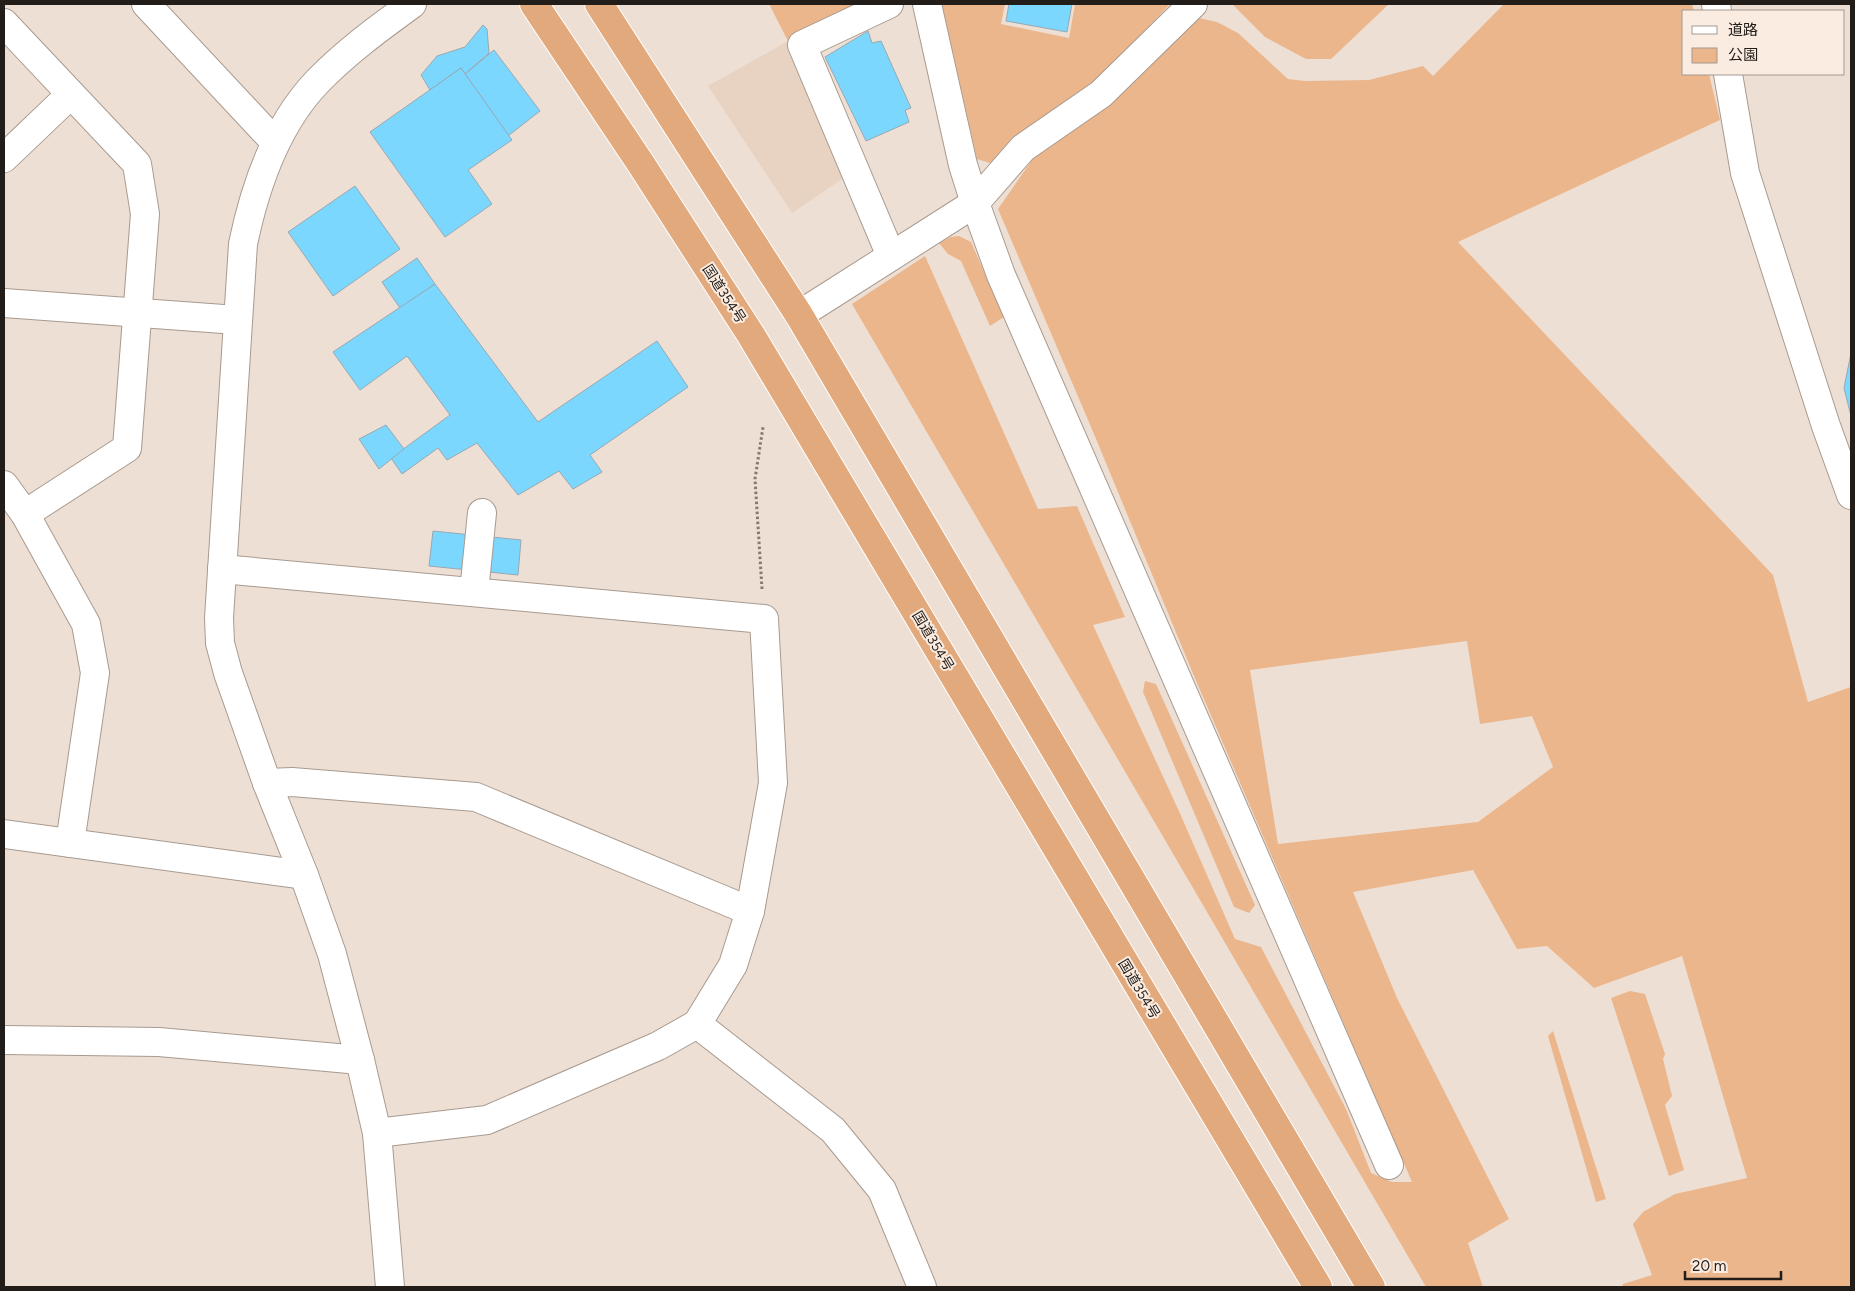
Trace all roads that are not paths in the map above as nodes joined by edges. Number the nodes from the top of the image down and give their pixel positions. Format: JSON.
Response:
{"nodes":[{"id":1,"x":146,"y":4,"type":"edge"},
{"id":2,"x":412,"y":4,"type":"edge"},
{"id":3,"x":534,"y":4,"type":"edge"},
{"id":4,"x":598,"y":4,"type":"edge"},
{"id":5,"x":889,"y":4,"type":"edge"},
{"id":6,"x":927,"y":4,"type":"edge"},
{"id":7,"x":1193,"y":4,"type":"edge"},
{"id":8,"x":4,"y":23,"type":"edge"},
{"id":9,"x":1728,"y":75,"type":"edge"},
{"id":10,"x":70,"y":95,"type":"junction"},
{"id":11,"x":275,"y":142,"type":"junction"},
{"id":12,"x":4,"y":158,"type":"edge"},
{"id":13,"x":975,"y":204,"type":"junction"},
{"id":14,"x":891,"y":256,"type":"junction"},
{"id":15,"x":4,"y":303,"type":"edge"},
{"id":16,"x":137,"y":313,"type":"junction"},
{"id":17,"x":799,"y":315,"type":"junction"},
{"id":18,"x":237,"y":320,"type":"junction"},
{"id":19,"x":4,"y":485,"type":"edge"},
{"id":20,"x":1851,"y":495,"type":"edge"},
{"id":21,"x":482,"y":513,"type":"dead end"},
{"id":22,"x":25,"y":514,"type":"junction"},
{"id":23,"x":222,"y":569,"type":"junction"},
{"id":24,"x":474,"y":592,"type":"junction"},
{"id":25,"x":267,"y":783,"type":"junction"},
{"id":26,"x":4,"y":834,"type":"edge"},
{"id":27,"x":70,"y":843,"type":"junction"},
{"id":28,"x":304,"y":875,"type":"junction"},
{"id":29,"x":750,"y":911,"type":"junction"},
{"id":30,"x":697,"y":1024,"type":"junction"},
{"id":31,"x":4,"y":1040,"type":"edge"},
{"id":32,"x":360,"y":1060,"type":"junction"},
{"id":33,"x":377,"y":1132,"type":"junction"},
{"id":34,"x":1389,"y":1165,"type":"dead end"},
{"id":35,"x":390,"y":1287,"type":"edge"},
{"id":36,"x":922,"y":1287,"type":"edge"},
{"id":37,"x":1318,"y":1287,"type":"edge"},
{"id":38,"x":1371,"y":1287,"type":"edge"}],
"edges":[{"from":1,"to":11,"type":"street"},
{"from":2,"to":11,"type":"street"},
{"from":3,"to":37,"type":"highway","name":"国道354号"},
{"from":4,"to":17,"type":"highway"},
{"from":5,"to":14,"type":"street"},
{"from":6,"to":13,"type":"street"},
{"from":7,"to":13,"type":"street"},
{"from":8,"to":10,"type":"street"},
{"from":9,"to":20,"type":"street"},
{"from":10,"to":12,"type":"street"},
{"from":10,"to":16,"type":"street"},
{"from":11,"to":18,"type":"street"},
{"from":13,"to":14,"type":"street"},
{"from":13,"to":34,"type":"street"},
{"from":14,"to":17,"type":"street"},
{"from":15,"to":16,"type":"street"},
{"from":16,"to":18,"type":"street"},
{"from":16,"to":22,"type":"street"},
{"from":17,"to":38,"type":"highway"},
{"from":18,"to":23,"type":"street"},
{"from":19,"to":22,"type":"street"},
{"from":21,"to":24,"type":"street"},
{"from":22,"to":27,"type":"street"},
{"from":23,"to":24,"type":"street"},
{"from":23,"to":25,"type":"street"},
{"from":24,"to":29,"type":"street"},
{"from":25,"to":28,"type":"street"},
{"from":25,"to":29,"type":"street"},
{"from":26,"to":27,"type":"street"},
{"from":27,"to":28,"type":"street"},
{"from":28,"to":32,"type":"street"},
{"from":29,"to":30,"type":"street"},
{"from":30,"to":33,"type":"street"},
{"from":30,"to":36,"type":"street"},
{"from":31,"to":32,"type":"street"},
{"from":32,"to":33,"type":"street"},
{"from":33,"to":35,"type":"street"}]}
